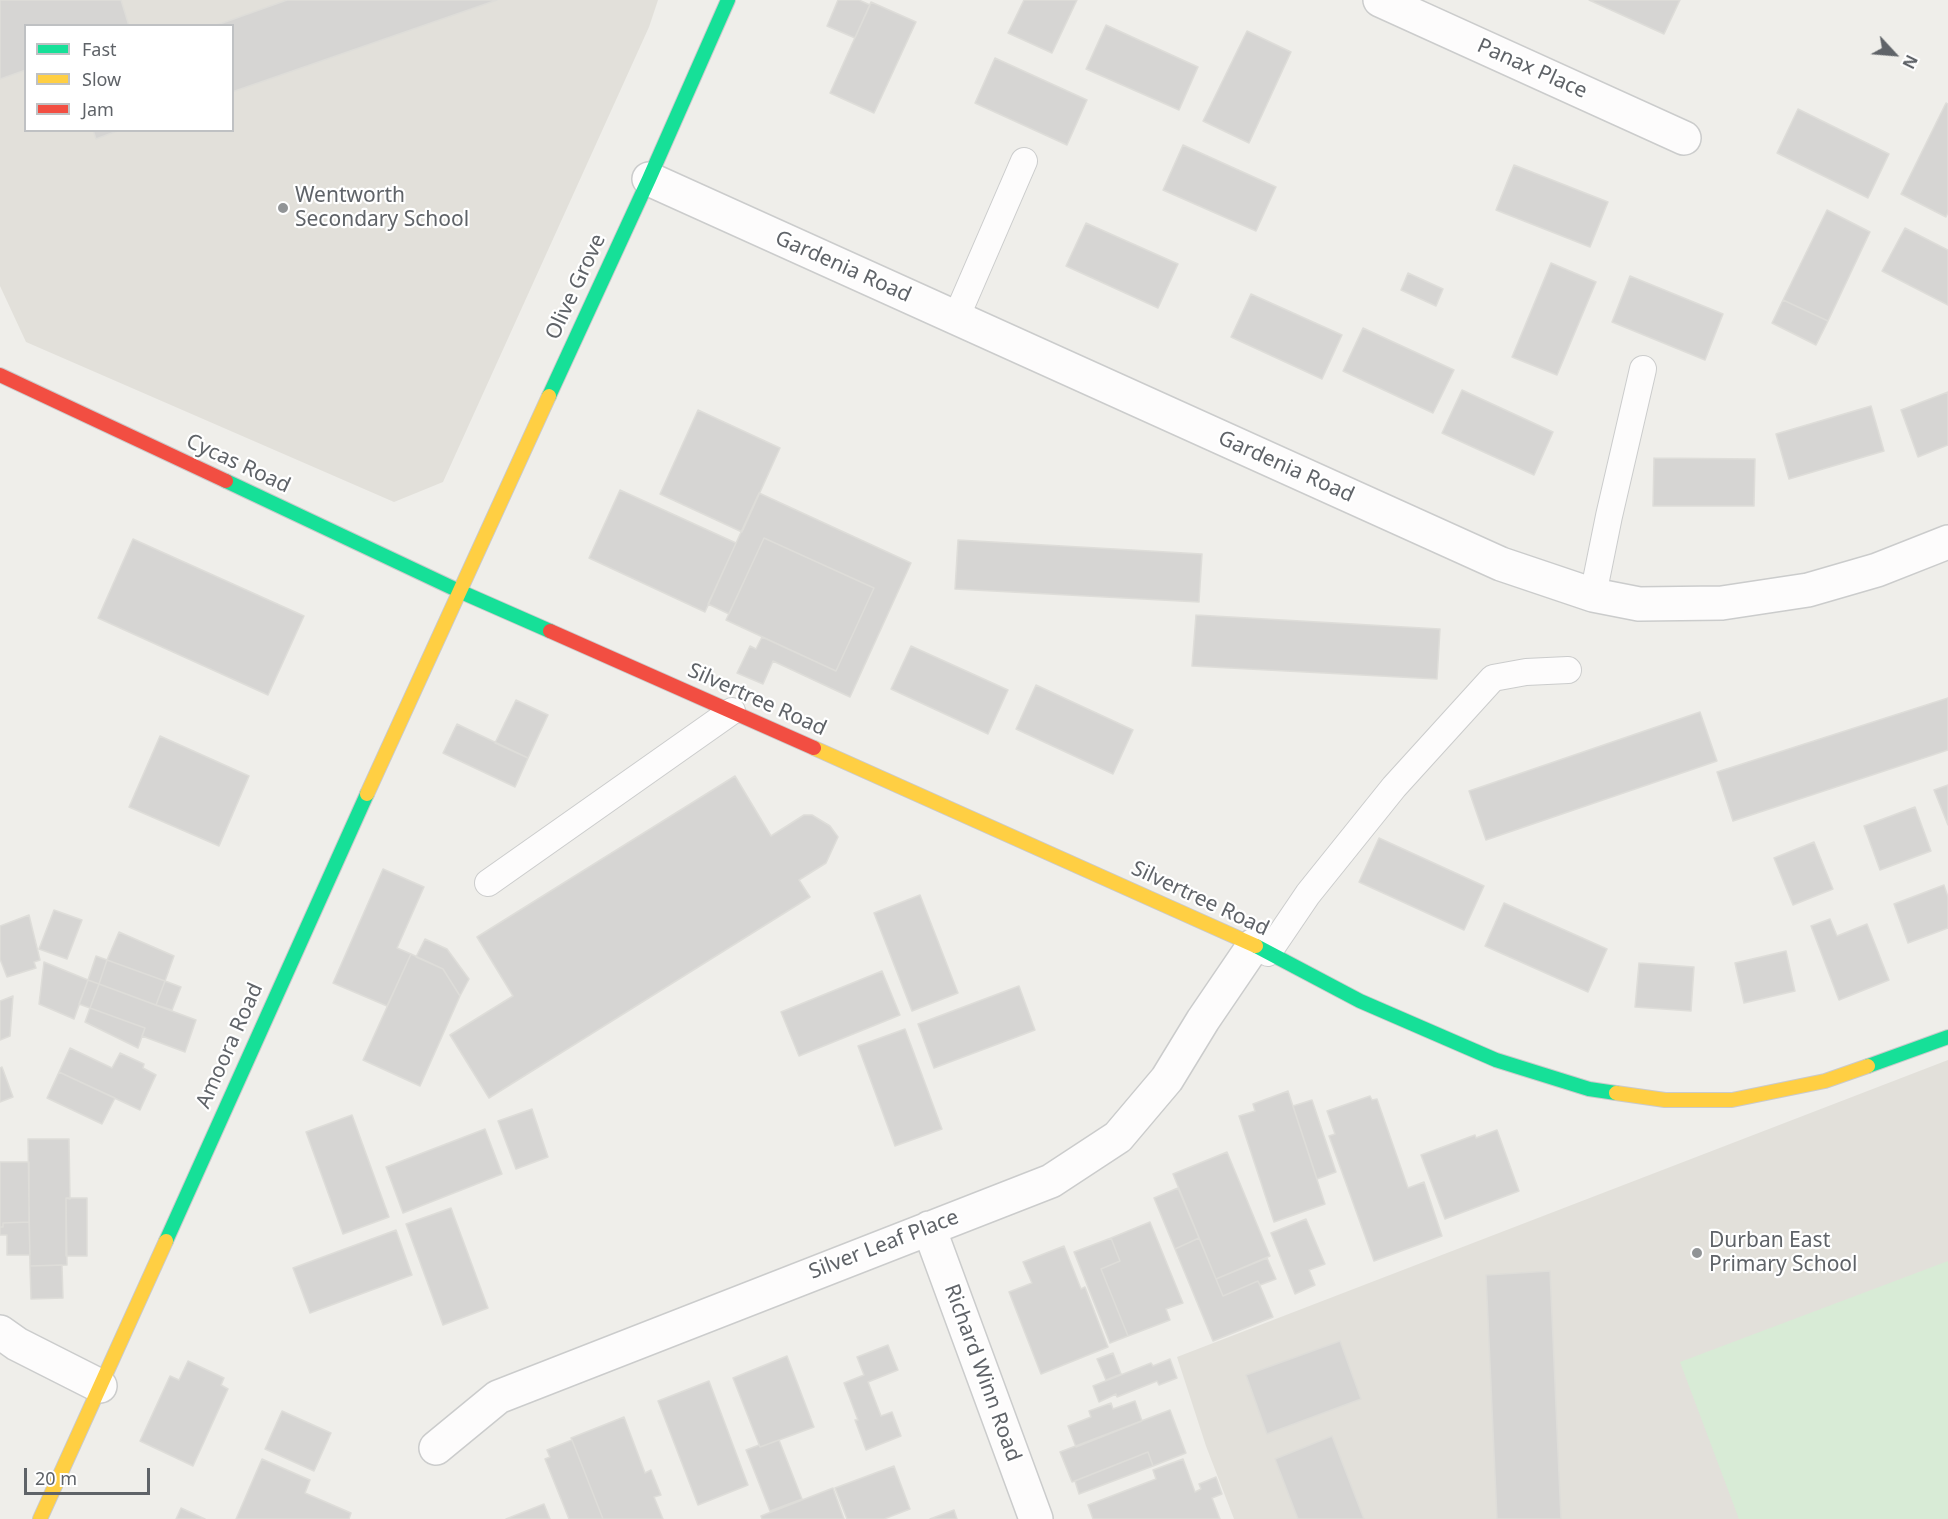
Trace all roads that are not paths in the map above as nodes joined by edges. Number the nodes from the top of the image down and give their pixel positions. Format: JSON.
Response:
{"nodes":[{"id":1,"x":728,"y":0,"type":"edge"},
{"id":2,"x":1380,"y":0,"type":"edge"},
{"id":3,"x":1684,"y":138,"type":"dead end"},
{"id":4,"x":1024,"y":161,"type":"dead end"},
{"id":5,"x":649,"y":179,"type":"junction"},
{"id":6,"x":957,"y":318,"type":"junction"},
{"id":7,"x":1643,"y":369,"type":"dead end"},
{"id":8,"x":0,"y":375,"type":"edge"},
{"id":9,"x":1948,"y":542,"type":"edge"},
{"id":10,"x":459,"y":591,"type":"junction"},
{"id":11,"x":1593,"y":595,"type":"junction"},
{"id":12,"x":1568,"y":670,"type":"dead end"},
{"id":13,"x":732,"y":711,"type":"junction"},
{"id":14,"x":488,"y":883,"type":"dead end"},
{"id":15,"x":1261,"y":949,"type":"junction"},
{"id":16,"x":1948,"y":1037,"type":"edge"},
{"id":17,"x":929,"y":1228,"type":"junction"},
{"id":18,"x":0,"y":1332,"type":"edge"},
{"id":19,"x":100,"y":1386,"type":"junction"},
{"id":20,"x":436,"y":1448,"type":"dead end"},
{"id":21,"x":40,"y":1519,"type":"edge"},
{"id":22,"x":1036,"y":1519,"type":"edge"}],
"edges":[{"from":1,"to":5,"type":"street","name":"Olive Grove"},
{"from":2,"to":3,"type":"street","name":"Panax Place"},
{"from":4,"to":6,"type":"lane"},
{"from":5,"to":6,"type":"street","name":"Gardenia Road"},
{"from":5,"to":10,"type":"street","name":"Olive Grove"},
{"from":6,"to":11,"type":"street","name":"Gardenia Road"},
{"from":7,"to":11,"type":"lane"},
{"from":8,"to":10,"type":"street","name":"Cycas Road"},
{"from":9,"to":11,"type":"street","name":"Gardenia Road"},
{"from":10,"to":13,"type":"street","name":"Silvertree Road"},
{"from":10,"to":19,"type":"street","name":"Amoora Road"},
{"from":12,"to":15,"type":"lane"},
{"from":13,"to":14,"type":"lane"},
{"from":13,"to":15,"type":"street","name":"Silvertree Road"},
{"from":15,"to":16,"type":"street","name":"Silvertree Road"},
{"from":15,"to":17,"type":"street","name":"Silver Leaf Place"},
{"from":17,"to":20,"type":"street","name":"Silver Leaf Place"},
{"from":17,"to":22,"type":"street","name":"Richard Winn Road"},
{"from":18,"to":19,"type":"street"},
{"from":19,"to":21,"type":"street","name":"Amoora Road"}]}
